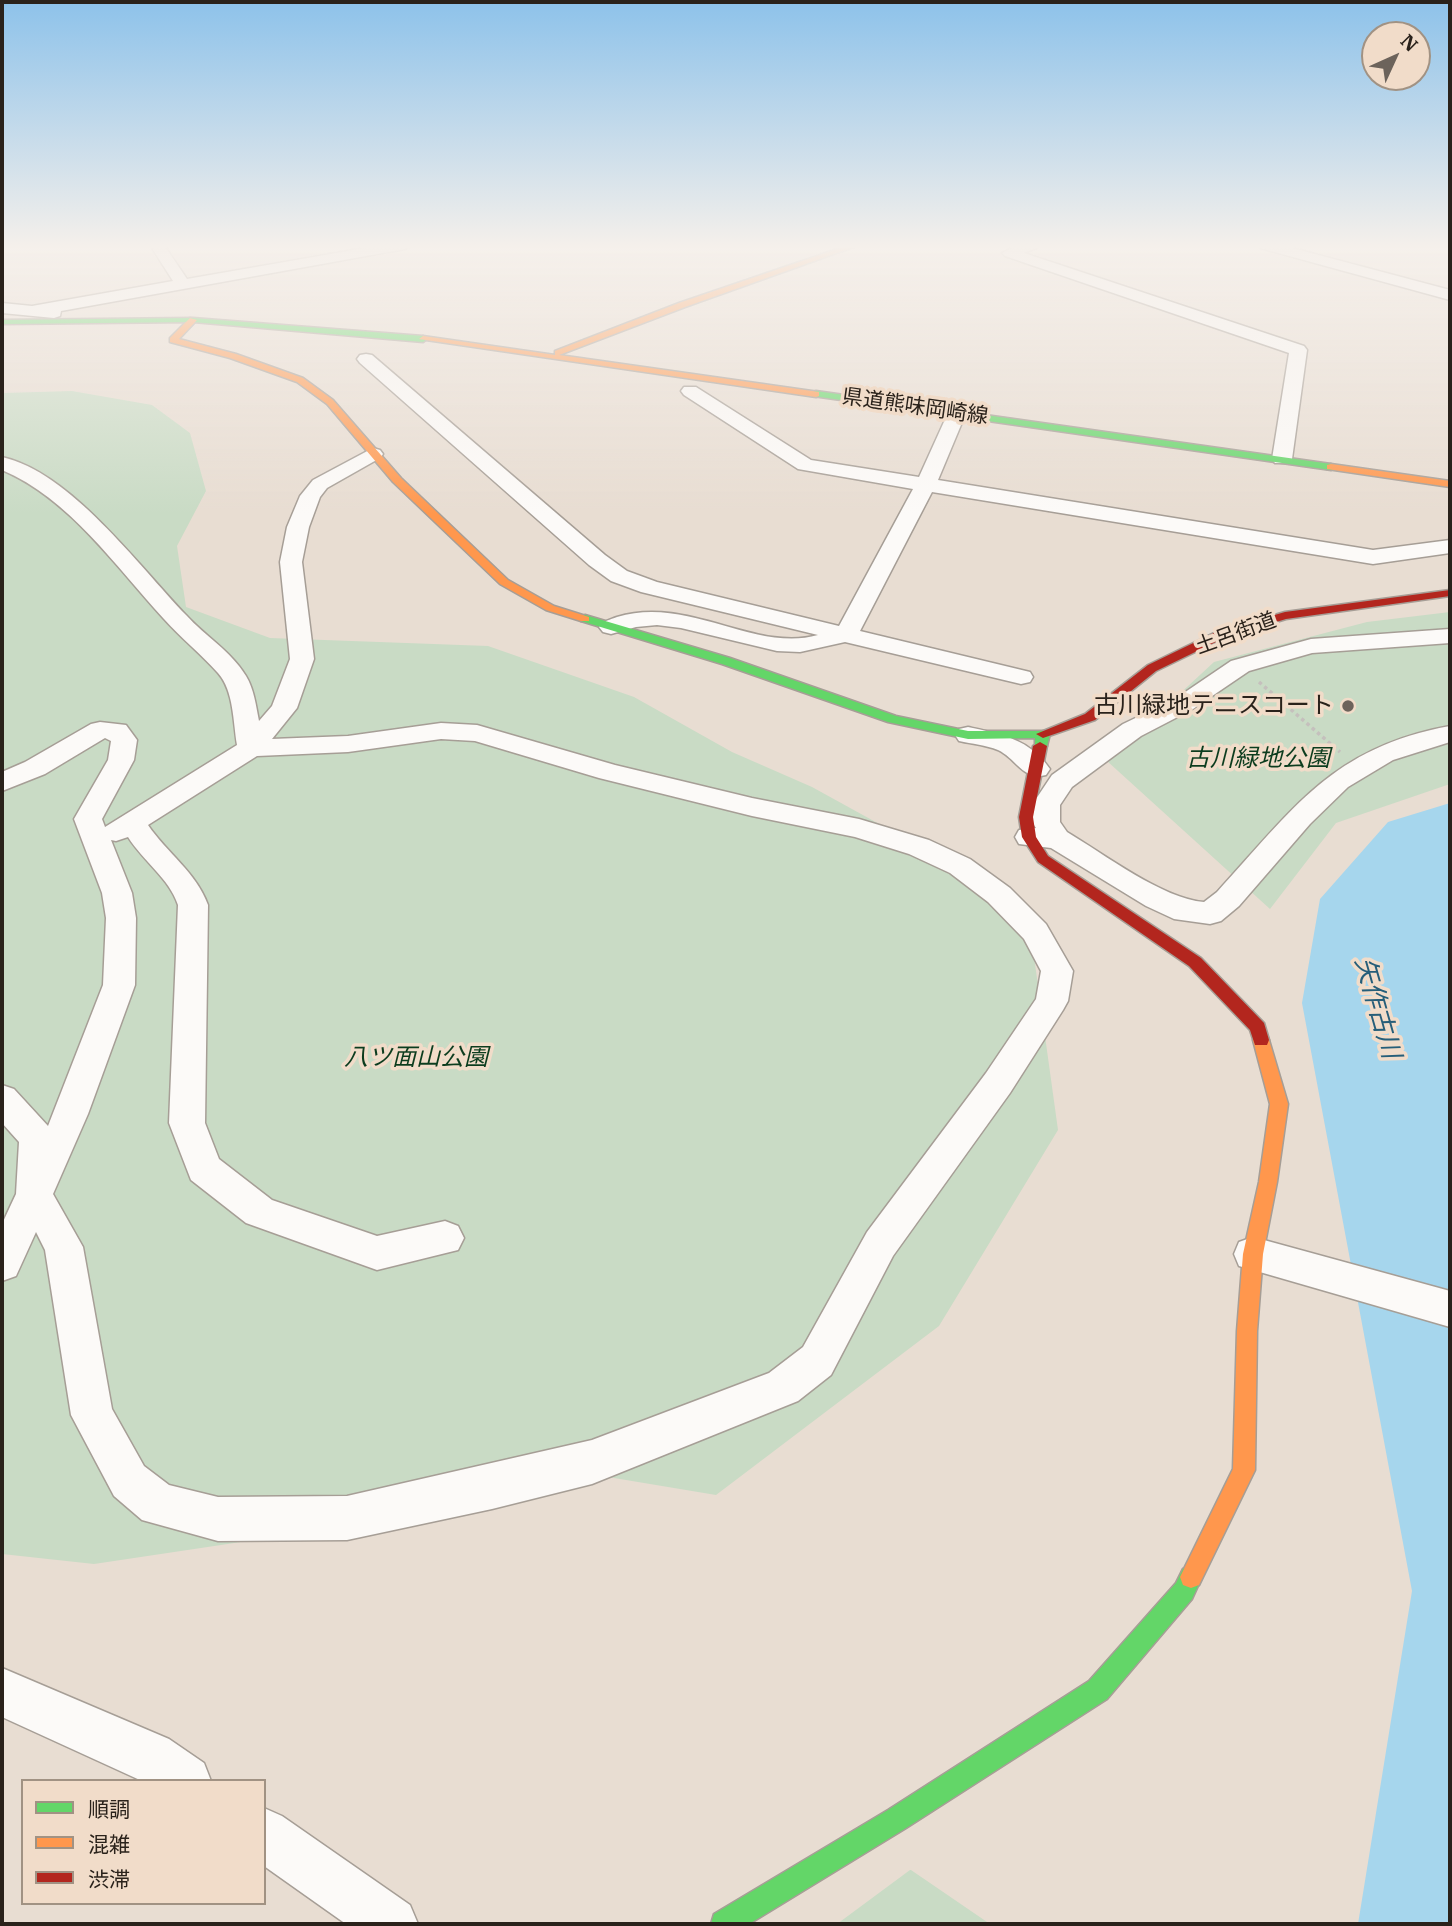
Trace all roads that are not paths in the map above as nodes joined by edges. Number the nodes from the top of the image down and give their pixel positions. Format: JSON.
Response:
{"nodes":[{"id":1,"x":178,"y":335,"type":"edge"},
{"id":2,"x":388,"y":335,"type":"edge"},
{"id":3,"x":604,"y":335,"type":"edge"},
{"id":4,"x":1253,"y":335,"type":"edge"},
{"id":5,"x":554,"y":354,"type":"junction"},
{"id":6,"x":366,"y":359,"type":"dead end"},
{"id":7,"x":690,"y":391,"type":"dead end"},
{"id":8,"x":957,"y":413,"type":"junction"},
{"id":9,"x":373,"y":454,"type":"junction"},
{"id":10,"x":1282,"y":458,"type":"junction"},
{"id":11,"x":2,"y":463,"type":"edge"},
{"id":12,"x":926,"y":484,"type":"junction"},
{"id":13,"x":1450,"y":484,"type":"edge"},
{"id":14,"x":1450,"y":547,"type":"edge"},
{"id":15,"x":1450,"y":593,"type":"edge"},
{"id":16,"x":611,"y":627,"type":"junction"},
{"id":17,"x":847,"y":633,"type":"junction"},
{"id":18,"x":1450,"y":636,"type":"edge"},
{"id":19,"x":1021,"y":677,"type":"dead end"},
{"id":20,"x":1044,"y":734,"type":"junction"},
{"id":21,"x":1450,"y":734,"type":"edge"},
{"id":22,"x":968,"y":735,"type":"junction"},
{"id":23,"x":251,"y":748,"type":"junction"},
{"id":24,"x":1036,"y":769,"type":"junction"},
{"id":25,"x":2,"y":782,"type":"edge"},
{"id":26,"x":132,"y":822,"type":"junction"},
{"id":27,"x":1043,"y":838,"type":"junction"},
{"id":28,"x":99,"y":843,"type":"junction"},
{"id":29,"x":2,"y":1099,"type":"edge"},
{"id":30,"x":34,"y":1195,"type":"junction"},
{"id":31,"x":445,"y":1238,"type":"dead end"},
{"id":32,"x":1253,"y":1254,"type":"junction"},
{"id":33,"x":2,"y":1264,"type":"edge"},
{"id":34,"x":1450,"y":1309,"type":"edge"},
{"id":35,"x":2,"y":1692,"type":"edge"},
{"id":36,"x":183,"y":1779,"type":"edge"},
{"id":37,"x":266,"y":1835,"type":"edge"},
{"id":38,"x":391,"y":1924,"type":"edge"},
{"id":39,"x":724,"y":1924,"type":"edge"}],
"edges":[{"from":1,"to":9,"type":"street","name":"土呂街道"},
{"from":2,"to":5,"type":"street","name":"県道熊味岡崎線"},
{"from":3,"to":5,"type":"street"},
{"from":4,"to":10,"type":"street"},
{"from":5,"to":8,"type":"street","name":"県道熊味岡崎線"},
{"from":6,"to":17,"type":"street"},
{"from":7,"to":12,"type":"street"},
{"from":8,"to":10,"type":"street","name":"県道熊味岡崎線"},
{"from":8,"to":12,"type":"street"},
{"from":9,"to":16,"type":"street","name":"土呂街道"},
{"from":9,"to":23,"type":"street"},
{"from":10,"to":13,"type":"street","name":"県道熊味岡崎線"},
{"from":11,"to":23,"type":"street"},
{"from":12,"to":14,"type":"street"},
{"from":12,"to":17,"type":"street"},
{"from":15,"to":20,"type":"street","name":"土呂街道"},
{"from":16,"to":17,"type":"street"},
{"from":16,"to":22,"type":"street","name":"土呂街道"},
{"from":17,"to":19,"type":"street"},
{"from":18,"to":27,"type":"street"},
{"from":20,"to":22,"type":"street","name":"土呂街道"},
{"from":20,"to":24,"type":"street"},
{"from":21,"to":27,"type":"street"},
{"from":22,"to":24,"type":"street"},
{"from":23,"to":26,"type":"street"},
{"from":23,"to":30,"type":"street"},
{"from":24,"to":27,"type":"street"},
{"from":25,"to":28,"type":"street"},
{"from":26,"to":28,"type":"street"},
{"from":26,"to":31,"type":"street"},
{"from":27,"to":32,"type":"street"},
{"from":28,"to":30,"type":"street"},
{"from":29,"to":30,"type":"street"},
{"from":30,"to":33,"type":"street"},
{"from":32,"to":34,"type":"street"},
{"from":32,"to":39,"type":"street"},
{"from":35,"to":36,"type":"street"},
{"from":37,"to":38,"type":"street"}]}
